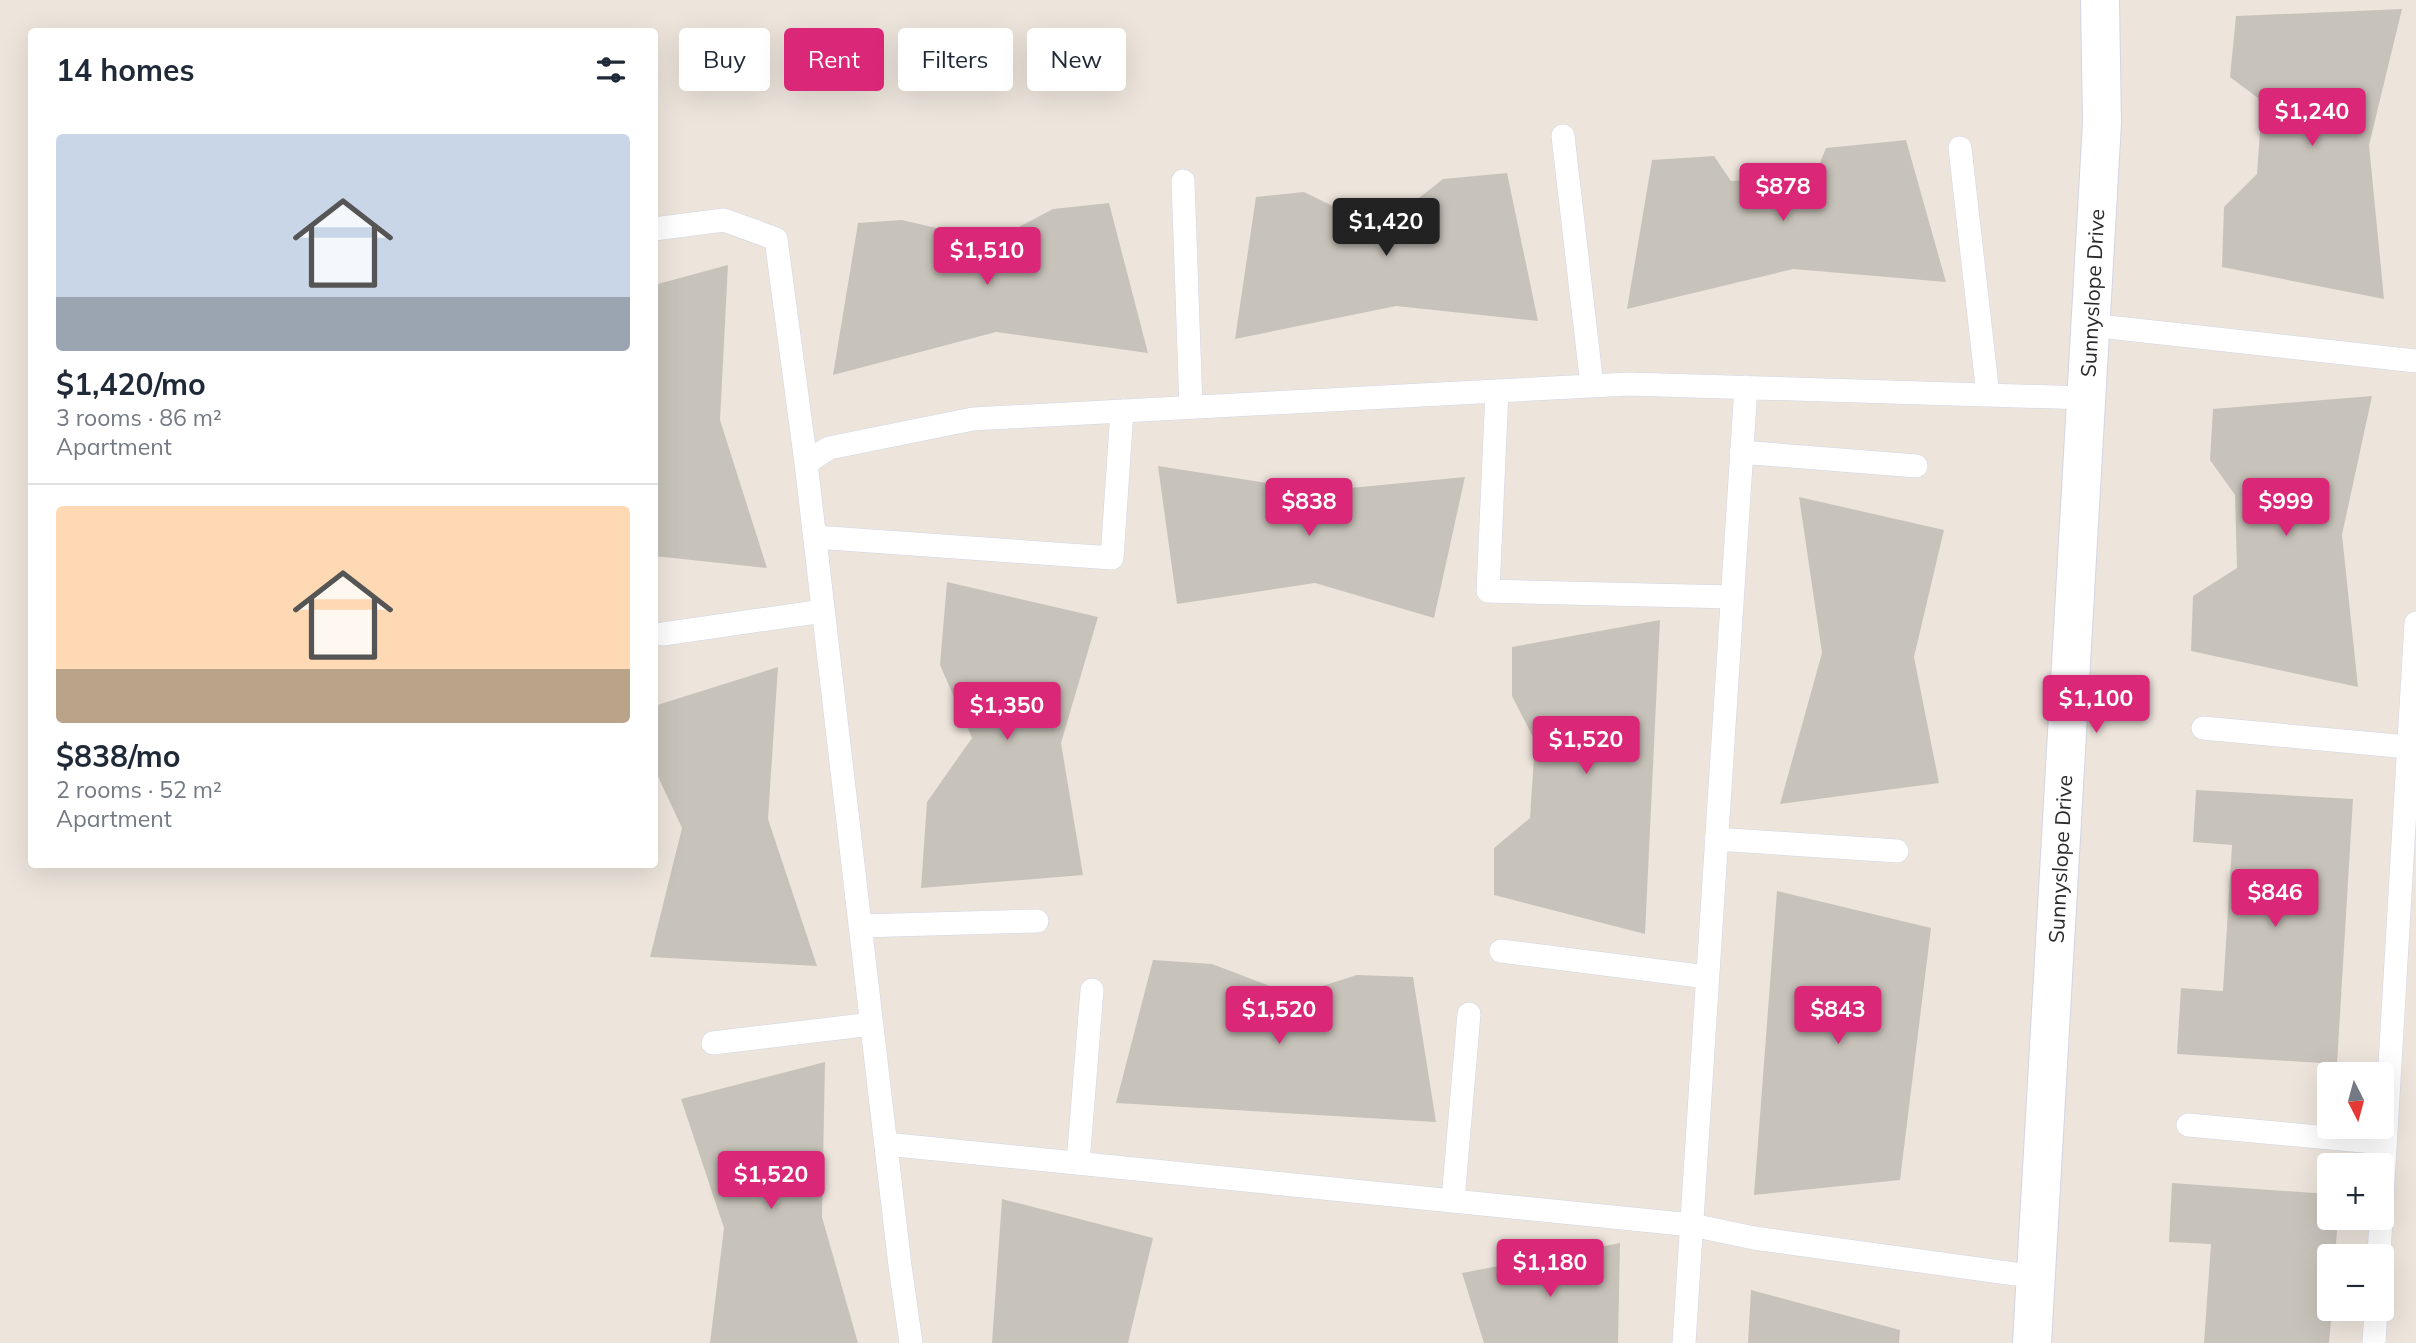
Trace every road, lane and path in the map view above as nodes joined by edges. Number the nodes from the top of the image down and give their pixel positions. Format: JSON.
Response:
{"nodes":[{"id":1,"x":2100,"y":0,"type":"edge"},
{"id":2,"x":1563,"y":135,"type":"dead end"},
{"id":3,"x":1960,"y":148,"type":"dead end"},
{"id":4,"x":1183,"y":181,"type":"dead end"},
{"id":5,"x":658,"y":228,"type":"edge"},
{"id":6,"x":2090,"y":325,"type":"junction"},
{"id":7,"x":2416,"y":361,"type":"edge"},
{"id":8,"x":1592,"y":386,"type":"junction"},
{"id":9,"x":1746,"y":387,"type":"junction"},
{"id":10,"x":1497,"y":391,"type":"junction"},
{"id":11,"x":1988,"y":395,"type":"junction"},
{"id":12,"x":2086,"y":398,"type":"junction"},
{"id":13,"x":1191,"y":407,"type":"junction"},
{"id":14,"x":1122,"y":411,"type":"junction"},
{"id":15,"x":1741,"y":452,"type":"junction"},
{"id":16,"x":806,"y":463,"type":"junction"},
{"id":17,"x":1916,"y":466,"type":"dead end"},
{"id":18,"x":815,"y":537,"type":"junction"},
{"id":19,"x":1732,"y":597,"type":"junction"},
{"id":20,"x":823,"y":611,"type":"junction"},
{"id":21,"x":2416,"y":623,"type":"edge"},
{"id":22,"x":663,"y":634,"type":"dead end"},
{"id":23,"x":2203,"y":728,"type":"dead end"},
{"id":24,"x":2408,"y":747,"type":"junction"},
{"id":25,"x":2411,"y":802,"type":"edge"},
{"id":26,"x":1716,"y":839,"type":"junction"},
{"id":27,"x":1897,"y":851,"type":"dead end"},
{"id":28,"x":1037,"y":921,"type":"dead end"},
{"id":29,"x":860,"y":926,"type":"junction"},
{"id":30,"x":1501,"y":951,"type":"dead end"},
{"id":31,"x":1707,"y":977,"type":"junction"},
{"id":32,"x":1092,"y":990,"type":"dead end"},
{"id":33,"x":1469,"y":1014,"type":"dead end"},
{"id":34,"x":872,"y":1024,"type":"junction"},
{"id":35,"x":713,"y":1043,"type":"dead end"},
{"id":36,"x":2188,"y":1125,"type":"dead end"},
{"id":37,"x":2385,"y":1143,"type":"junction"},
{"id":38,"x":886,"y":1144,"type":"junction"},
{"id":39,"x":2384,"y":1153,"type":"edge"},
{"id":40,"x":1078,"y":1163,"type":"junction"},
{"id":41,"x":1453,"y":1200,"type":"junction"},
{"id":42,"x":1692,"y":1224,"type":"junction"},
{"id":43,"x":2036,"y":1277,"type":"junction"},
{"id":44,"x":2375,"y":1321,"type":"edge"},
{"id":45,"x":911,"y":1343,"type":"edge"},
{"id":46,"x":1684,"y":1343,"type":"edge"},
{"id":47,"x":2032,"y":1343,"type":"edge"},
{"id":48,"x":2374,"y":1343,"type":"edge"}],
"edges":[{"from":1,"to":6,"type":"street","name":"Sunnyslope Drive"},
{"from":2,"to":8,"type":"lane"},
{"from":3,"to":11,"type":"lane"},
{"from":4,"to":13,"type":"lane"},
{"from":5,"to":16,"type":"lane"},
{"from":6,"to":7,"type":"lane"},
{"from":6,"to":12,"type":"street","name":"Sunnyslope Drive"},
{"from":8,"to":9,"type":"lane"},
{"from":8,"to":10,"type":"lane"},
{"from":9,"to":11,"type":"lane"},
{"from":9,"to":15,"type":"lane"},
{"from":10,"to":13,"type":"lane"},
{"from":10,"to":19,"type":"lane"},
{"from":11,"to":12,"type":"lane"},
{"from":12,"to":43,"type":"street","name":"Sunnyslope Drive"},
{"from":13,"to":14,"type":"lane"},
{"from":14,"to":16,"type":"lane"},
{"from":14,"to":18,"type":"lane"},
{"from":15,"to":17,"type":"lane"},
{"from":15,"to":19,"type":"lane"},
{"from":16,"to":18,"type":"lane"},
{"from":18,"to":20,"type":"lane"},
{"from":19,"to":26,"type":"lane"},
{"from":20,"to":22,"type":"lane"},
{"from":20,"to":29,"type":"lane"},
{"from":21,"to":24,"type":"lane"},
{"from":23,"to":24,"type":"lane"},
{"from":24,"to":25,"type":"lane"},
{"from":25,"to":37,"type":"lane"},
{"from":26,"to":27,"type":"lane"},
{"from":26,"to":31,"type":"lane"},
{"from":28,"to":29,"type":"lane"},
{"from":29,"to":34,"type":"lane"},
{"from":30,"to":31,"type":"lane"},
{"from":31,"to":42,"type":"lane"},
{"from":32,"to":40,"type":"lane"},
{"from":33,"to":41,"type":"lane"},
{"from":34,"to":35,"type":"lane"},
{"from":34,"to":38,"type":"lane"},
{"from":36,"to":37,"type":"lane"},
{"from":37,"to":39,"type":"lane"},
{"from":38,"to":40,"type":"lane"},
{"from":38,"to":45,"type":"lane"},
{"from":40,"to":41,"type":"lane"},
{"from":41,"to":42,"type":"lane"},
{"from":42,"to":43,"type":"lane"},
{"from":42,"to":46,"type":"lane"},
{"from":43,"to":47,"type":"street","name":"Sunnyslope Drive"},
{"from":44,"to":48,"type":"lane"}]}
